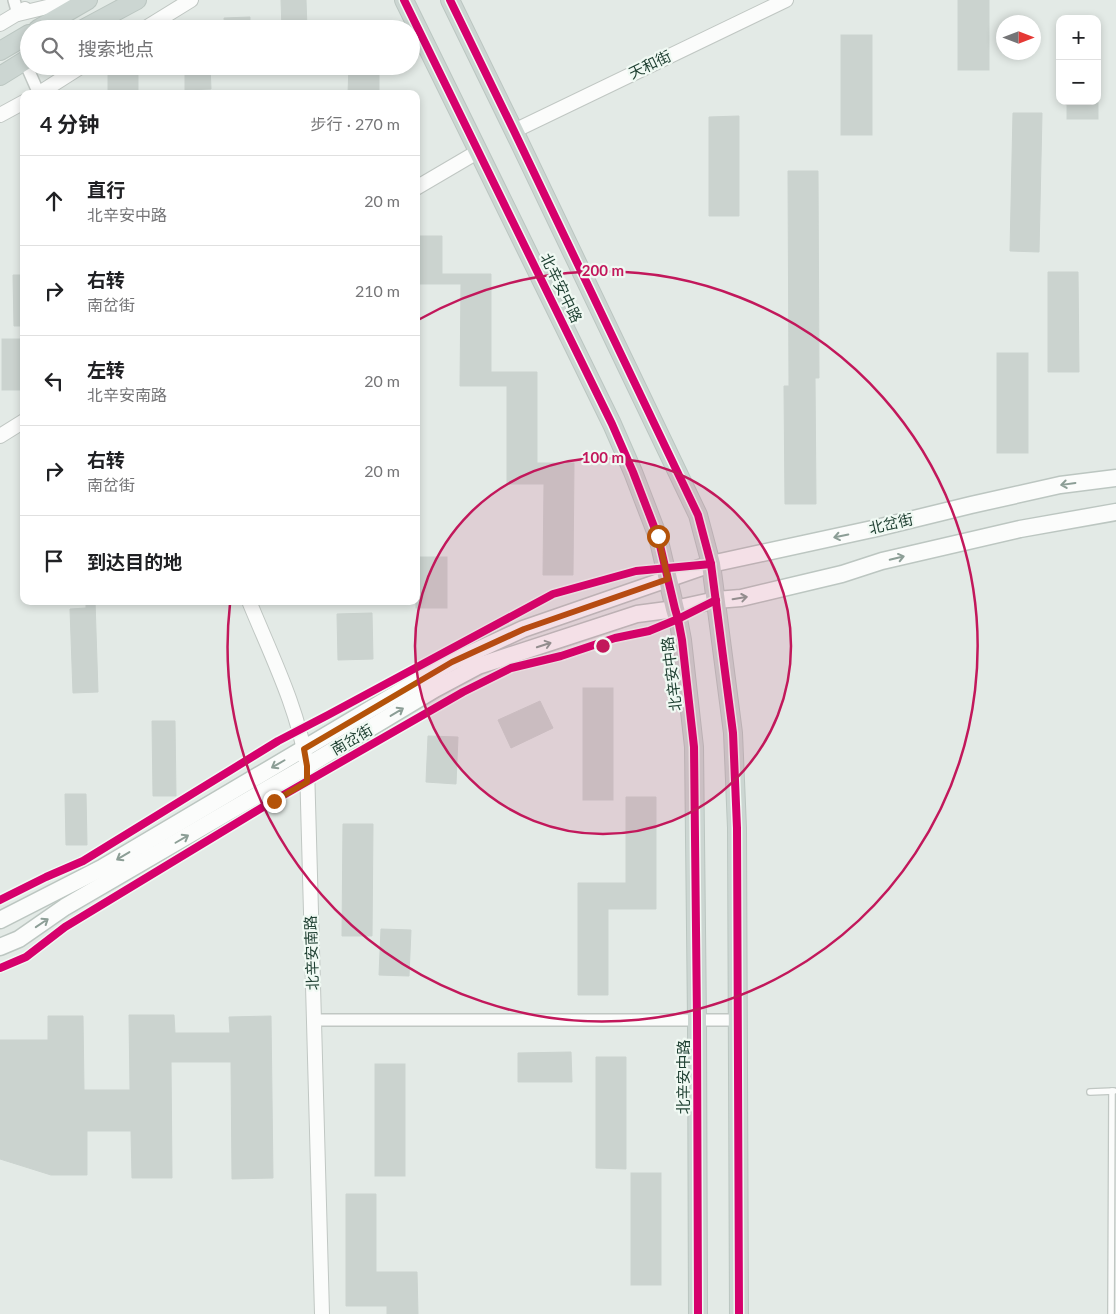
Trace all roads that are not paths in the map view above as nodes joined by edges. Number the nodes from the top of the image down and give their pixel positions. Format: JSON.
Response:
{"nodes":[{"id":1,"x":41,"y":0,"type":"edge"},
{"id":2,"x":76,"y":0,"type":"edge"},
{"id":3,"x":88,"y":0,"type":"edge"},
{"id":4,"x":136,"y":0,"type":"edge"},
{"id":5,"x":191,"y":0,"type":"edge"},
{"id":6,"x":404,"y":0,"type":"edge"},
{"id":7,"x":450,"y":0,"type":"edge"},
{"id":8,"x":786,"y":0,"type":"edge"},
{"id":9,"x":16,"y":7,"type":"edge"},
{"id":10,"x":54,"y":20,"type":"edge"},
{"id":11,"x":99,"y":20,"type":"edge"},
{"id":12,"x":159,"y":20,"type":"edge"},
{"id":13,"x":414,"y":20,"type":"edge"},
{"id":14,"x":0,"y":24,"type":"edge"},
{"id":15,"x":420,"y":32,"type":"edge"},
{"id":16,"x":20,"y":39,"type":"edge"},
{"id":17,"x":0,"y":51,"type":"edge"},
{"id":18,"x":20,"y":63,"type":"edge"},
{"id":19,"x":31,"y":75,"type":"edge"},
{"id":20,"x":68,"y":75,"type":"edge"},
{"id":21,"x":0,"y":76,"type":"edge"},
{"id":22,"x":37,"y":90,"type":"edge"},
{"id":23,"x":44,"y":90,"type":"edge"},
{"id":24,"x":20,"y":104,"type":"edge"},
{"id":25,"x":0,"y":115,"type":"edge"},
{"id":26,"x":514,"y":131,"type":"junction"},
{"id":27,"x":479,"y":151,"type":"junction"},
{"id":28,"x":420,"y":186,"type":"edge"},
{"id":29,"x":20,"y":424,"type":"edge"},
{"id":30,"x":0,"y":436,"type":"edge"},
{"id":31,"x":1116,"y":478,"type":"edge"},
{"id":32,"x":1116,"y":512,"type":"edge"},
{"id":33,"x":711,"y":564,"type":"junction"},
{"id":34,"x":668,"y":579,"type":"junction"},
{"id":35,"x":716,"y":600,"type":"junction"},
{"id":36,"x":251,"y":605,"type":"edge"},
{"id":37,"x":674,"y":609,"type":"junction"},
{"id":38,"x":304,"y":749,"type":"junction"},
{"id":39,"x":307,"y":766,"type":"junction"},
{"id":40,"x":0,"y":920,"type":"edge"},
{"id":41,"x":0,"y":947,"type":"edge"},
{"id":42,"x":314,"y":1020,"type":"junction"},
{"id":43,"x":697,"y":1020,"type":"junction"},
{"id":44,"x":738,"y":1020,"type":"junction"},
{"id":45,"x":1114,"y":1091,"type":"edge"},
{"id":46,"x":1090,"y":1092,"type":"dead end"},
{"id":47,"x":322,"y":1314,"type":"edge"},
{"id":48,"x":698,"y":1314,"type":"edge"},
{"id":49,"x":739,"y":1314,"type":"edge"},
{"id":50,"x":1111,"y":1314,"type":"edge"}],
"edges":[{"from":1,"to":9,"type":"street"},
{"from":2,"to":9,"type":"street"},
{"from":3,"to":10,"type":"main road"},
{"from":4,"to":11,"type":"main road"},
{"from":5,"to":12,"type":"street"},
{"from":6,"to":13,"type":"main road","name":"北辛安中路"},
{"from":7,"to":26,"type":"main road","name":"北辛安中路"},
{"from":8,"to":26,"type":"street","name":"天和街"},
{"from":9,"to":14,"type":"street"},
{"from":15,"to":27,"type":"main road","name":"北辛安中路"},
{"from":16,"to":17,"type":"main road"},
{"from":18,"to":21,"type":"main road"},
{"from":19,"to":22,"type":"street"},
{"from":20,"to":23,"type":"street"},
{"from":24,"to":25,"type":"street"},
{"from":26,"to":33,"type":"main road","name":"北辛安中路"},
{"from":27,"to":28,"type":"street"},
{"from":27,"to":34,"type":"main road","name":"北辛安中路"},
{"from":29,"to":30,"type":"street"},
{"from":31,"to":33,"type":"main road","name":"北岔街","one_way":true},
{"from":35,"to":32,"type":"main road","one_way":true},
{"from":33,"to":34,"type":"main road","name":"北岔街"},
{"from":33,"to":35,"type":"main road","name":"北辛安中路"},
{"from":34,"to":37,"type":"main road","name":"北辛安中路"},
{"from":34,"to":38,"type":"main road","name":"南岔街"},
{"from":35,"to":37,"type":"main road"},
{"from":35,"to":44,"type":"main road","name":"北辛安中路"},
{"from":36,"to":38,"type":"street","name":"北辛安南路"},
{"from":39,"to":37,"type":"main road","name":"南岔街","one_way":true},
{"from":37,"to":43,"type":"main road","name":"北辛安中路"},
{"from":38,"to":39,"type":"street","name":"北辛安南路"},
{"from":38,"to":40,"type":"main road","name":"南岔街","one_way":true},
{"from":41,"to":39,"type":"main road","name":"南岔街","one_way":true},
{"from":39,"to":42,"type":"street","name":"北辛安南路"},
{"from":42,"to":43,"type":"street"},
{"from":42,"to":47,"type":"street","name":"北辛安南路"},
{"from":43,"to":44,"type":"street"},
{"from":43,"to":48,"type":"main road","name":"北辛安中路"},
{"from":44,"to":49,"type":"main road","name":"北辛安中路"},
{"from":45,"to":46,"type":"lane"},
{"from":45,"to":50,"type":"lane"}]}
